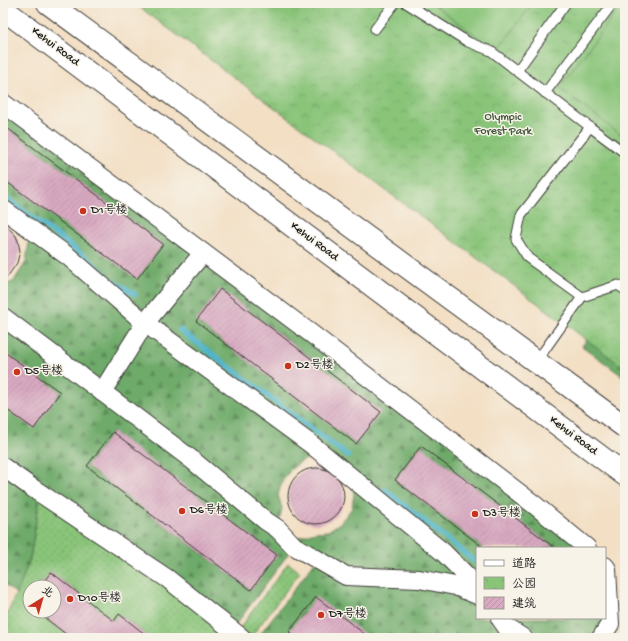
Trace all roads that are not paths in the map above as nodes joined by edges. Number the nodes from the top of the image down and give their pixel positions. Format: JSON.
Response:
{"nodes":[{"id":1,"x":48,"y":3,"type":"edge"},
{"id":2,"x":395,"y":3,"type":"edge"},
{"id":3,"x":406,"y":3,"type":"edge"},
{"id":4,"x":566,"y":3,"type":"edge"},
{"id":5,"x":613,"y":3,"type":"edge"},
{"id":6,"x":3,"y":9,"type":"edge"},
{"id":7,"x":375,"y":29,"type":"dead end"},
{"id":8,"x":517,"y":71,"type":"junction"},
{"id":9,"x":545,"y":93,"type":"junction"},
{"id":10,"x":3,"y":103,"type":"edge"},
{"id":11,"x":590,"y":127,"type":"junction"},
{"id":12,"x":625,"y":153,"type":"edge"},
{"id":13,"x":3,"y":209,"type":"edge"},
{"id":14,"x":203,"y":253,"type":"junction"},
{"id":15,"x":625,"y":290,"type":"edge"},
{"id":16,"x":582,"y":297,"type":"junction"},
{"id":17,"x":3,"y":317,"type":"edge"},
{"id":18,"x":145,"y":323,"type":"junction"},
{"id":19,"x":536,"y":362,"type":"junction"},
{"id":20,"x":102,"y":392,"type":"junction"},
{"id":21,"x":625,"y":427,"type":"edge"},
{"id":22,"x":3,"y":467,"type":"edge"},
{"id":23,"x":625,"y":475,"type":"edge"},
{"id":24,"x":586,"y":547,"type":"edge"},
{"id":25,"x":606,"y":568,"type":"edge"},
{"id":26,"x":476,"y":587,"type":"edge"},
{"id":27,"x":476,"y":595,"type":"edge"},
{"id":28,"x":501,"y":619,"type":"edge"},
{"id":29,"x":242,"y":638,"type":"edge"},
{"id":30,"x":523,"y":638,"type":"edge"},
{"id":31,"x":601,"y":638,"type":"edge"}],
"edges":[{"from":1,"to":19,"type":"main road"},
{"from":2,"to":7,"type":"lane"},
{"from":3,"to":8,"type":"lane"},
{"from":4,"to":8,"type":"lane"},
{"from":5,"to":9,"type":"lane"},
{"from":6,"to":23,"type":"main road","name":"Kehui Road"},
{"from":8,"to":9,"type":"lane"},
{"from":9,"to":11,"type":"lane"},
{"from":10,"to":14,"type":"street"},
{"from":11,"to":12,"type":"lane"},
{"from":11,"to":16,"type":"lane"},
{"from":13,"to":18,"type":"street"},
{"from":14,"to":18,"type":"street"},
{"from":14,"to":24,"type":"street"},
{"from":15,"to":16,"type":"lane"},
{"from":16,"to":19,"type":"lane"},
{"from":17,"to":20,"type":"street"},
{"from":18,"to":20,"type":"street"},
{"from":18,"to":26,"type":"street"},
{"from":19,"to":21,"type":"main road"},
{"from":20,"to":27,"type":"street"},
{"from":22,"to":29,"type":"street"},
{"from":25,"to":31,"type":"street"},
{"from":28,"to":30,"type":"street"}]}
